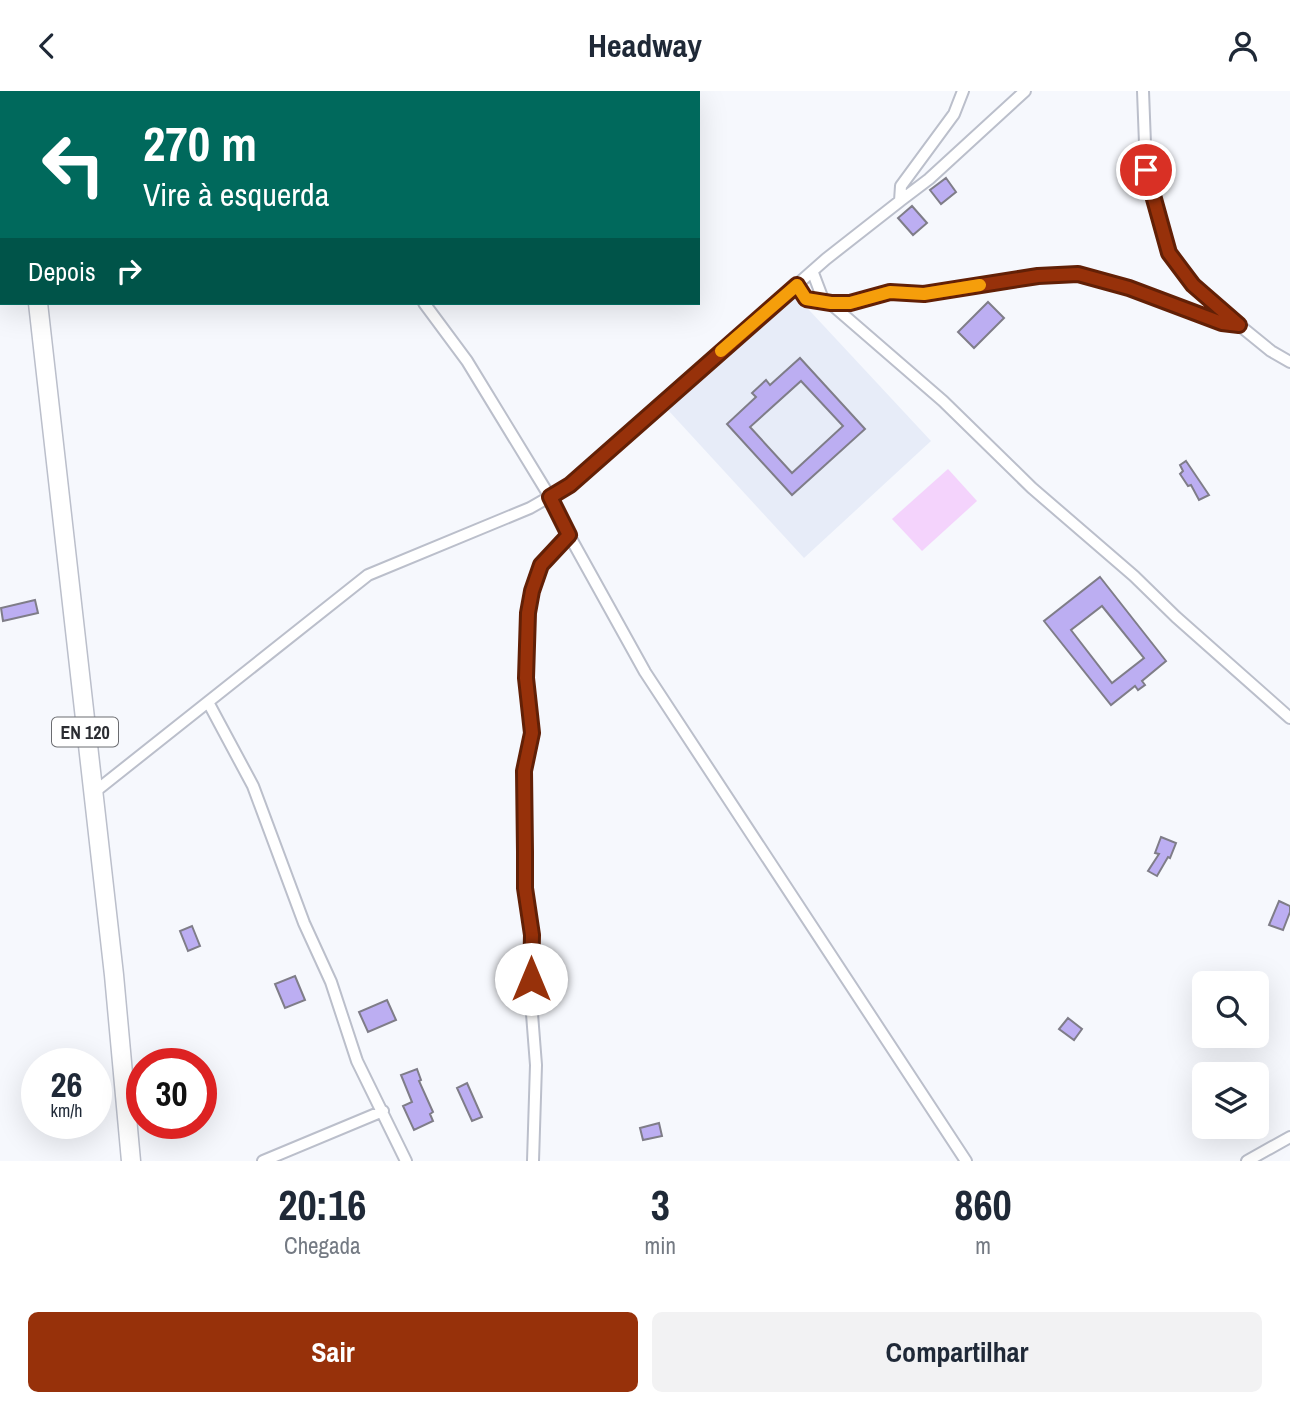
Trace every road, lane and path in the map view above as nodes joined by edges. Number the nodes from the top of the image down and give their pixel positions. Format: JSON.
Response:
{"nodes":[{"id":1,"x":963,"y":91,"type":"edge"},
{"id":2,"x":1025,"y":91,"type":"edge"},
{"id":3,"x":1143,"y":91,"type":"edge"},
{"id":4,"x":900,"y":201,"type":"junction"},
{"id":5,"x":813,"y":273,"type":"junction"},
{"id":6,"x":797,"y":285,"type":"junction"},
{"id":7,"x":827,"y":303,"type":"junction"},
{"id":8,"x":38,"y":305,"type":"edge"},
{"id":9,"x":425,"y":305,"type":"edge"},
{"id":10,"x":1239,"y":325,"type":"junction"},
{"id":11,"x":1290,"y":362,"type":"edge"},
{"id":12,"x":550,"y":497,"type":"junction"},
{"id":13,"x":569,"y":535,"type":"junction"},
{"id":14,"x":208,"y":702,"type":"junction"},
{"id":15,"x":1290,"y":718,"type":"edge"},
{"id":16,"x":92,"y":794,"type":"junction"},
{"id":17,"x":383,"y":1111,"type":"junction"},
{"id":18,"x":1290,"y":1137,"type":"edge"},
{"id":19,"x":131,"y":1161,"type":"edge"},
{"id":20,"x":263,"y":1161,"type":"edge"},
{"id":21,"x":406,"y":1161,"type":"edge"},
{"id":22,"x":533,"y":1161,"type":"edge"},
{"id":23,"x":966,"y":1161,"type":"edge"},
{"id":24,"x":1247,"y":1161,"type":"edge"}],
"edges":[{"from":1,"to":4,"type":"street"},
{"from":2,"to":4,"type":"street"},
{"from":3,"to":10,"type":"street"},
{"from":4,"to":5,"type":"street"},
{"from":5,"to":6,"type":"street"},
{"from":5,"to":7,"type":"street"},
{"from":6,"to":7,"type":"street"},
{"from":6,"to":12,"type":"street"},
{"from":7,"to":10,"type":"street"},
{"from":7,"to":15,"type":"street"},
{"from":8,"to":16,"type":"main road","number":"EN 120"},
{"from":9,"to":12,"type":"street"},
{"from":10,"to":11,"type":"street"},
{"from":12,"to":13,"type":"street"},
{"from":12,"to":14,"type":"street"},
{"from":13,"to":22,"type":"street"},
{"from":13,"to":23,"type":"street"},
{"from":14,"to":16,"type":"street"},
{"from":14,"to":17,"type":"street"},
{"from":16,"to":19,"type":"main road","number":"EN 120"},
{"from":17,"to":20,"type":"street"},
{"from":17,"to":21,"type":"street"},
{"from":18,"to":24,"type":"street"}]}
